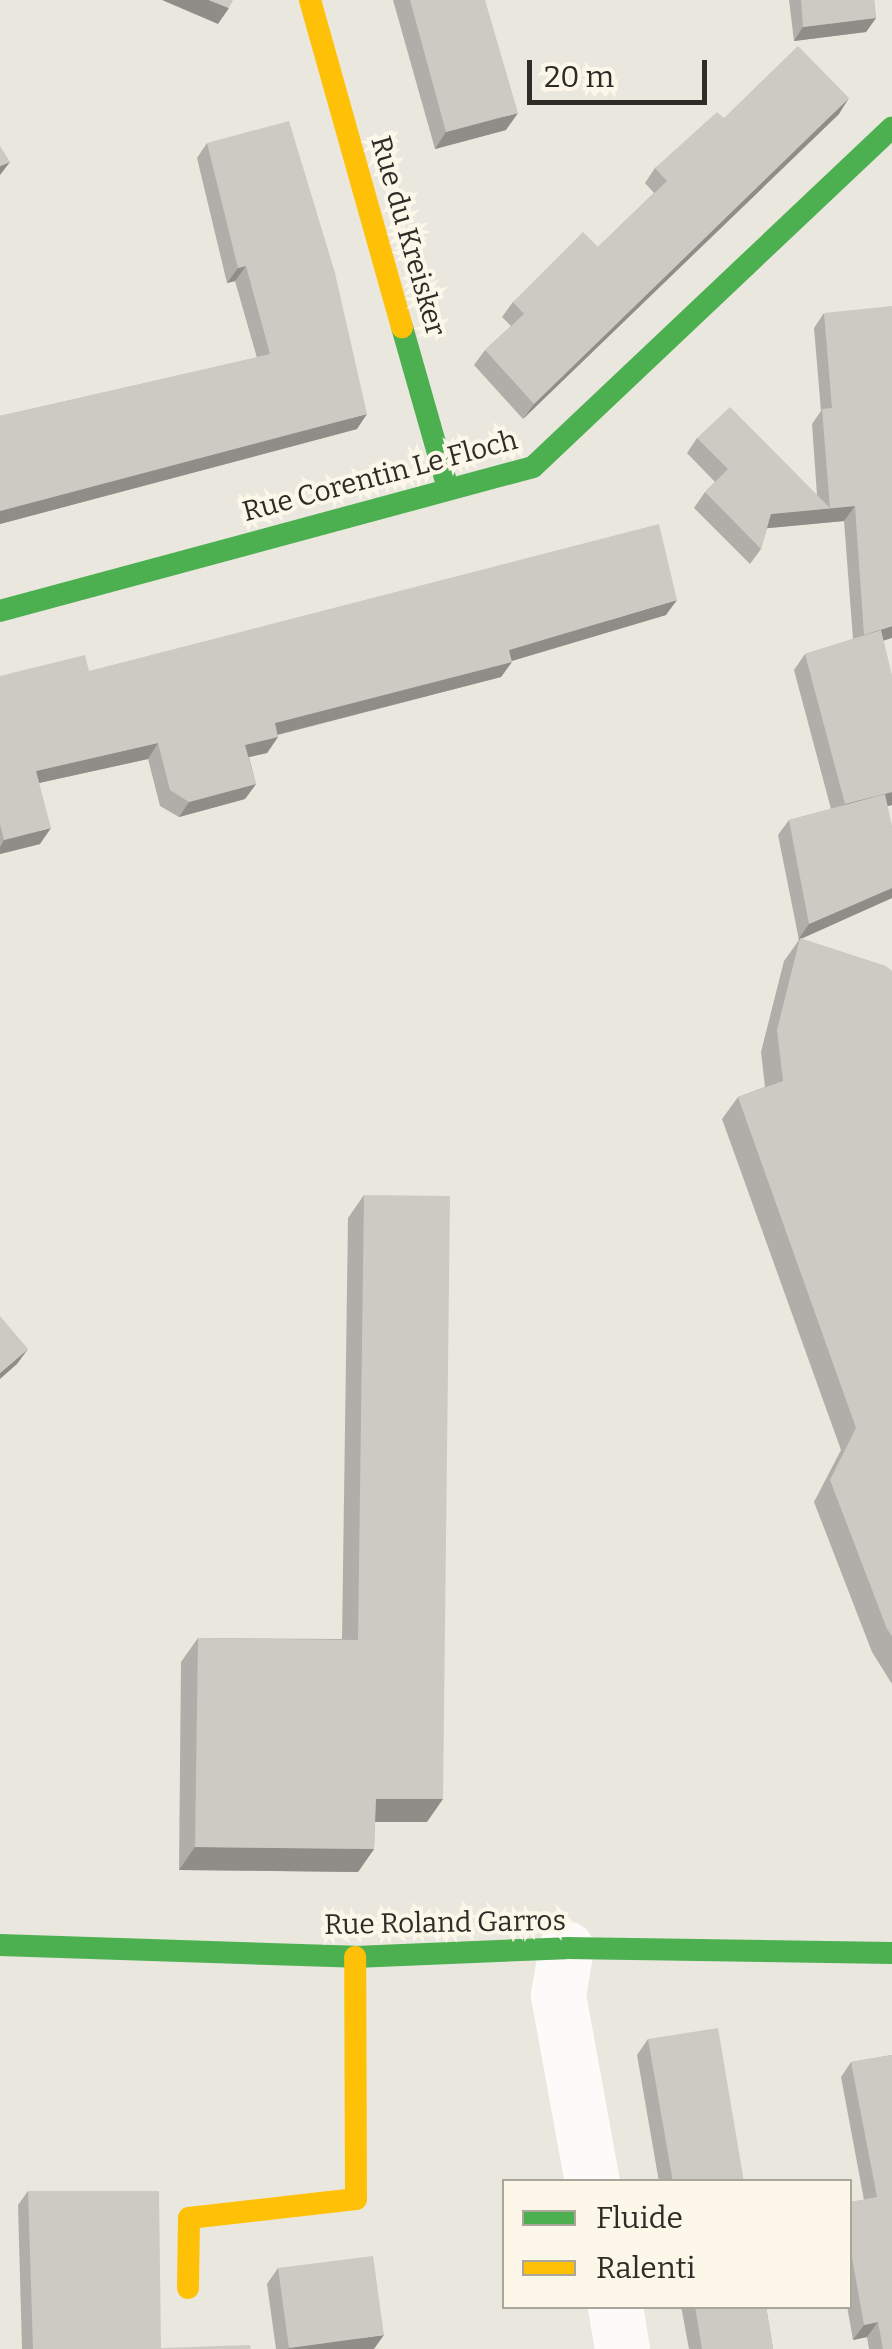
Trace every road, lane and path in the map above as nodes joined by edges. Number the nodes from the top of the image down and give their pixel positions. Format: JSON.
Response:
{"nodes":[{"id":1,"x":310,"y":0,"type":"edge"},
{"id":2,"x":892,"y":128,"type":"edge"},
{"id":3,"x":448,"y":489,"type":"junction"},
{"id":4,"x":0,"y":611,"type":"edge"},
{"id":5,"x":0,"y":1945,"type":"edge"},
{"id":6,"x":566,"y":1948,"type":"junction"},
{"id":7,"x":892,"y":1952,"type":"edge"},
{"id":8,"x":355,"y":1958,"type":"junction"},
{"id":9,"x":591,"y":2179,"type":"edge"},
{"id":10,"x":188,"y":2288,"type":"dead end"},
{"id":11,"x":615,"y":2309,"type":"edge"},
{"id":12,"x":622,"y":2349,"type":"edge"}],
"edges":[{"from":1,"to":3,"type":"street","name":"Rue du Kreisker"},
{"from":2,"to":3,"type":"street","name":"Rue Corentin Le Floch"},
{"from":3,"to":4,"type":"street","name":"Rue Corentin Le Floch"},
{"from":5,"to":8,"type":"street","name":"Rue Roland Garros"},
{"from":6,"to":7,"type":"street","name":"Rue Roland Garros"},
{"from":6,"to":8,"type":"street","name":"Rue Roland Garros"},
{"from":6,"to":9,"type":"street"},
{"from":8,"to":10,"type":"street"},
{"from":11,"to":12,"type":"street"}]}
